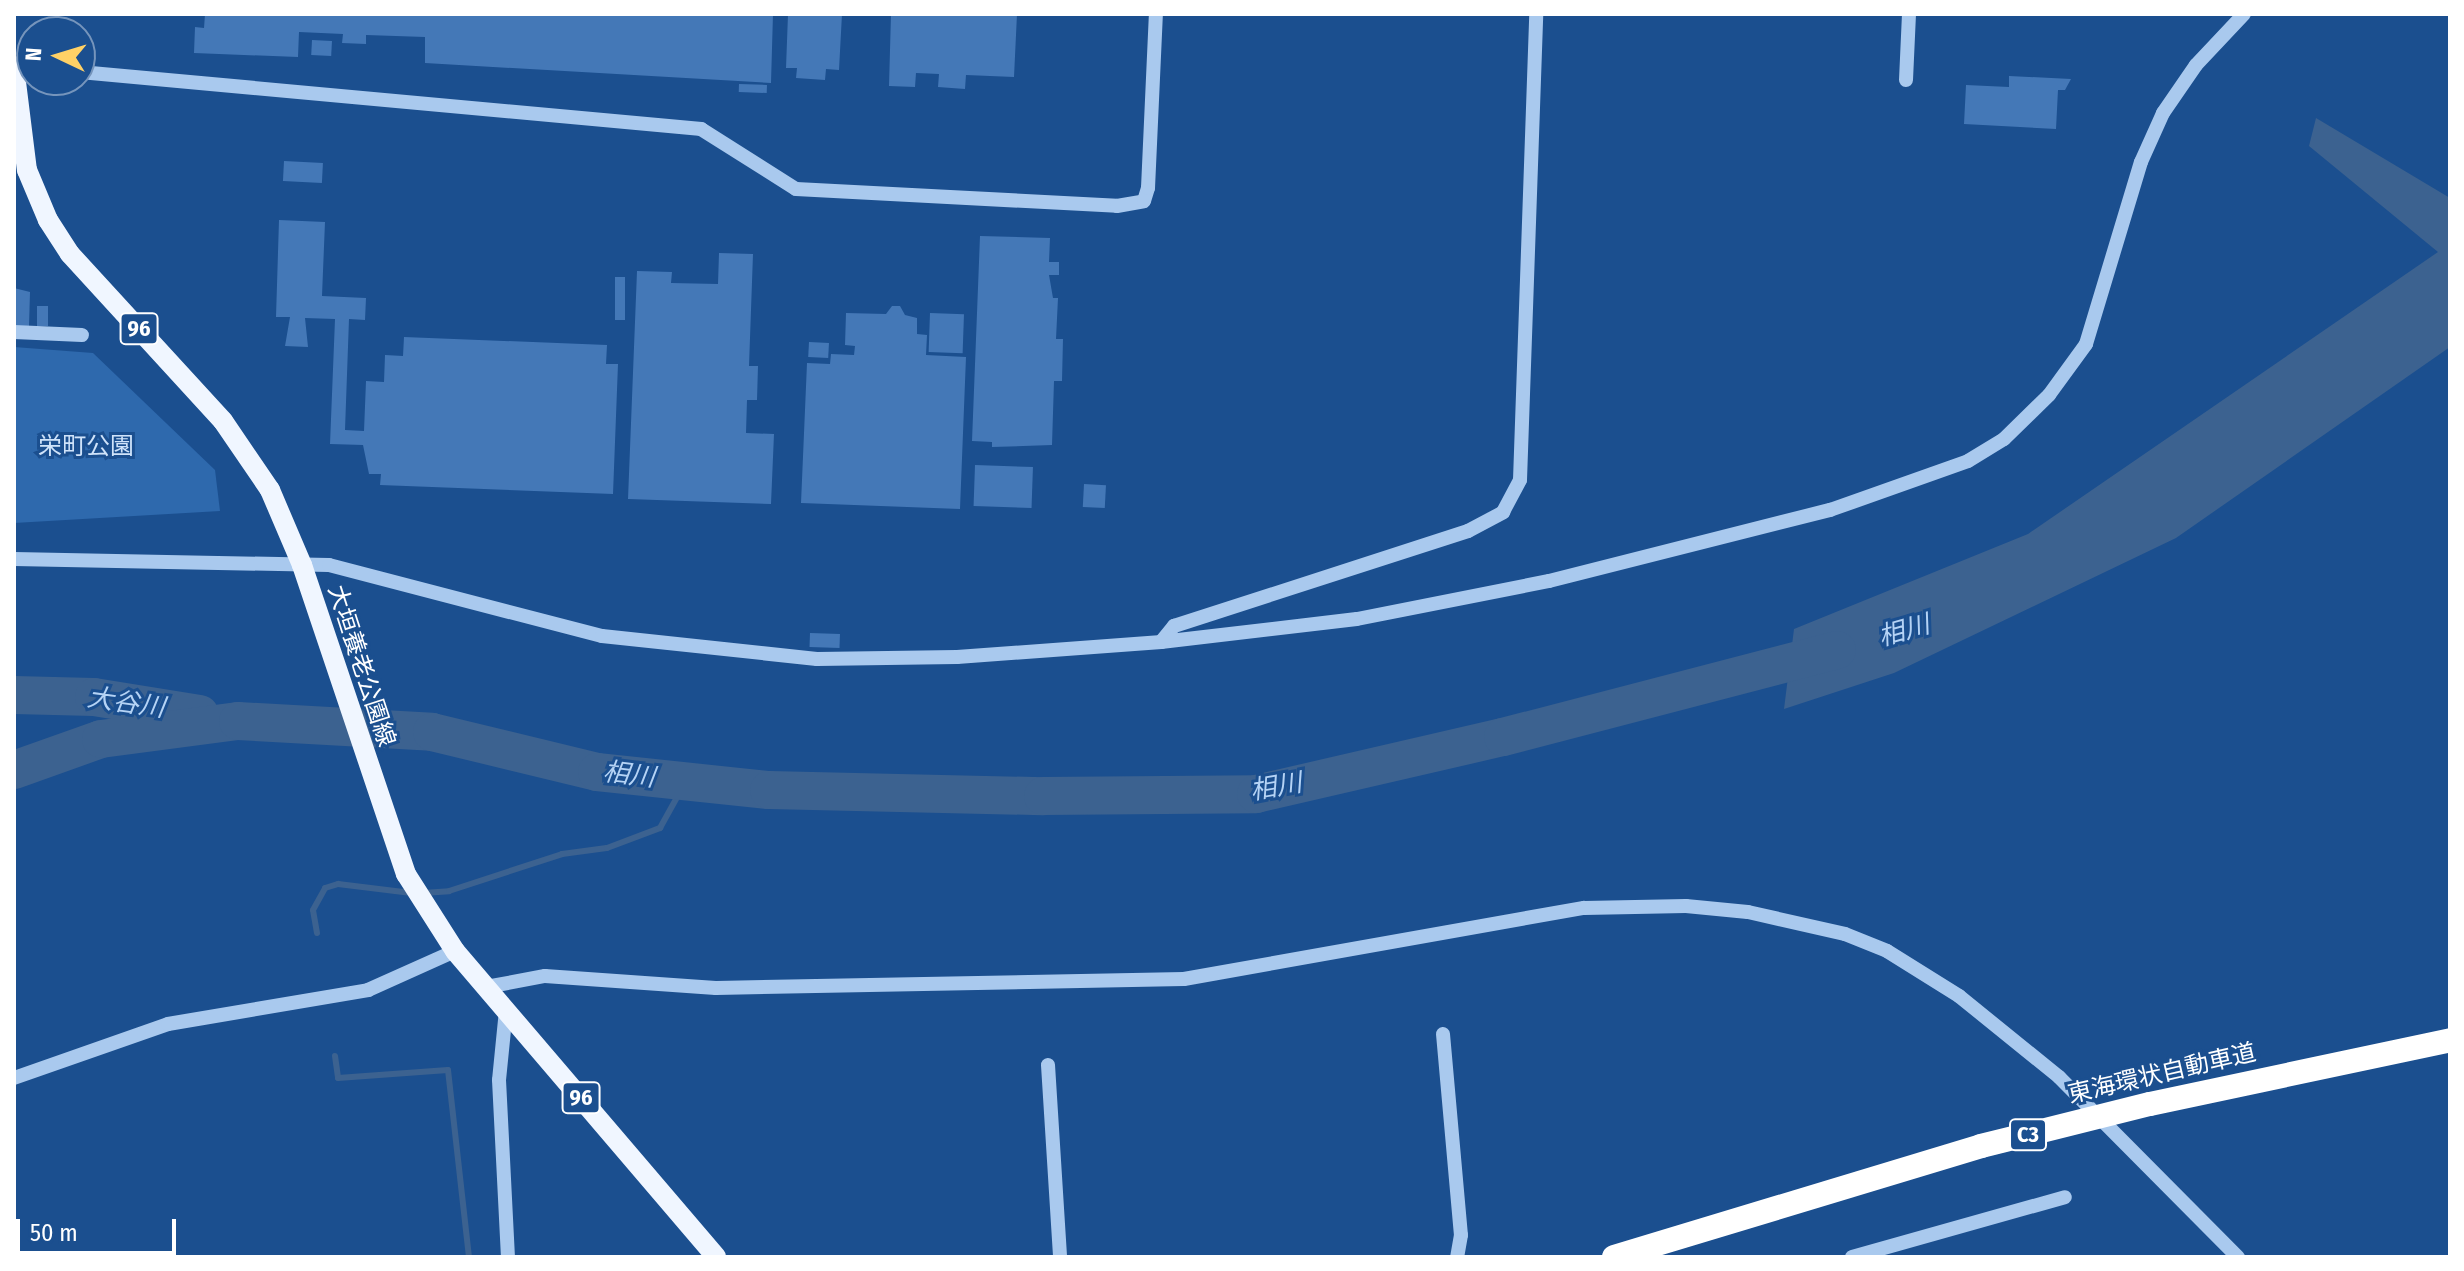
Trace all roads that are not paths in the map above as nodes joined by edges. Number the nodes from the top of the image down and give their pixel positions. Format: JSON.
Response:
{"nodes":[{"id":1,"x":1156,"y":14,"type":"edge"},
{"id":2,"x":1536,"y":14,"type":"edge"},
{"id":3,"x":1909,"y":14,"type":"edge"},
{"id":4,"x":2244,"y":14,"type":"edge"},
{"id":5,"x":14,"y":68,"type":"edge"},
{"id":6,"x":96,"y":73,"type":"edge"},
{"id":7,"x":1906,"y":80,"type":"dead end"},
{"id":8,"x":14,"y":332,"type":"edge"},
{"id":9,"x":82,"y":335,"type":"dead end"},
{"id":10,"x":14,"y":559,"type":"edge"},
{"id":11,"x":303,"y":571,"type":"junction"},
{"id":12,"x":1161,"y":642,"type":"junction"},
{"id":13,"x":451,"y":945,"type":"junction"},
{"id":14,"x":486,"y":987,"type":"junction"},
{"id":15,"x":506,"y":1010,"type":"junction"},
{"id":16,"x":1443,"y":1034,"type":"dead end"},
{"id":17,"x":2450,"y":1040,"type":"edge"},
{"id":18,"x":1048,"y":1065,"type":"dead end"},
{"id":19,"x":14,"y":1078,"type":"edge"},
{"id":20,"x":2065,"y":1197,"type":"dead end"},
{"id":21,"x":508,"y":1257,"type":"edge"},
{"id":22,"x":716,"y":1257,"type":"edge"},
{"id":23,"x":1060,"y":1257,"type":"edge"},
{"id":24,"x":1457,"y":1257,"type":"edge"},
{"id":25,"x":1614,"y":1257,"type":"edge"},
{"id":26,"x":1852,"y":1257,"type":"edge"},
{"id":27,"x":2238,"y":1257,"type":"edge"}],
"edges":[{"from":1,"to":6,"type":"street"},
{"from":2,"to":12,"type":"street"},
{"from":3,"to":7,"type":"street"},
{"from":4,"to":12,"type":"street"},
{"from":5,"to":11,"type":"main road","name":"大垣養老公園線","number":"96"},
{"from":8,"to":9,"type":"street"},
{"from":10,"to":11,"type":"street"},
{"from":11,"to":12,"type":"street"},
{"from":11,"to":13,"type":"main road","name":"大垣養老公園線","number":"96"},
{"from":13,"to":14,"type":"main road","name":"大垣養老公園線","number":"96"},
{"from":13,"to":19,"type":"street"},
{"from":14,"to":15,"type":"main road","name":"大垣養老公園線","number":"96"},
{"from":14,"to":27,"type":"street"},
{"from":15,"to":21,"type":"street"},
{"from":15,"to":22,"type":"main road","name":"大垣養老公園線","number":"96"},
{"from":16,"to":24,"type":"street"},
{"from":17,"to":25,"type":"highway","name":"東海環状自動車道","number":"C3","bridge":true},
{"from":18,"to":23,"type":"street"},
{"from":20,"to":26,"type":"street"}]}
